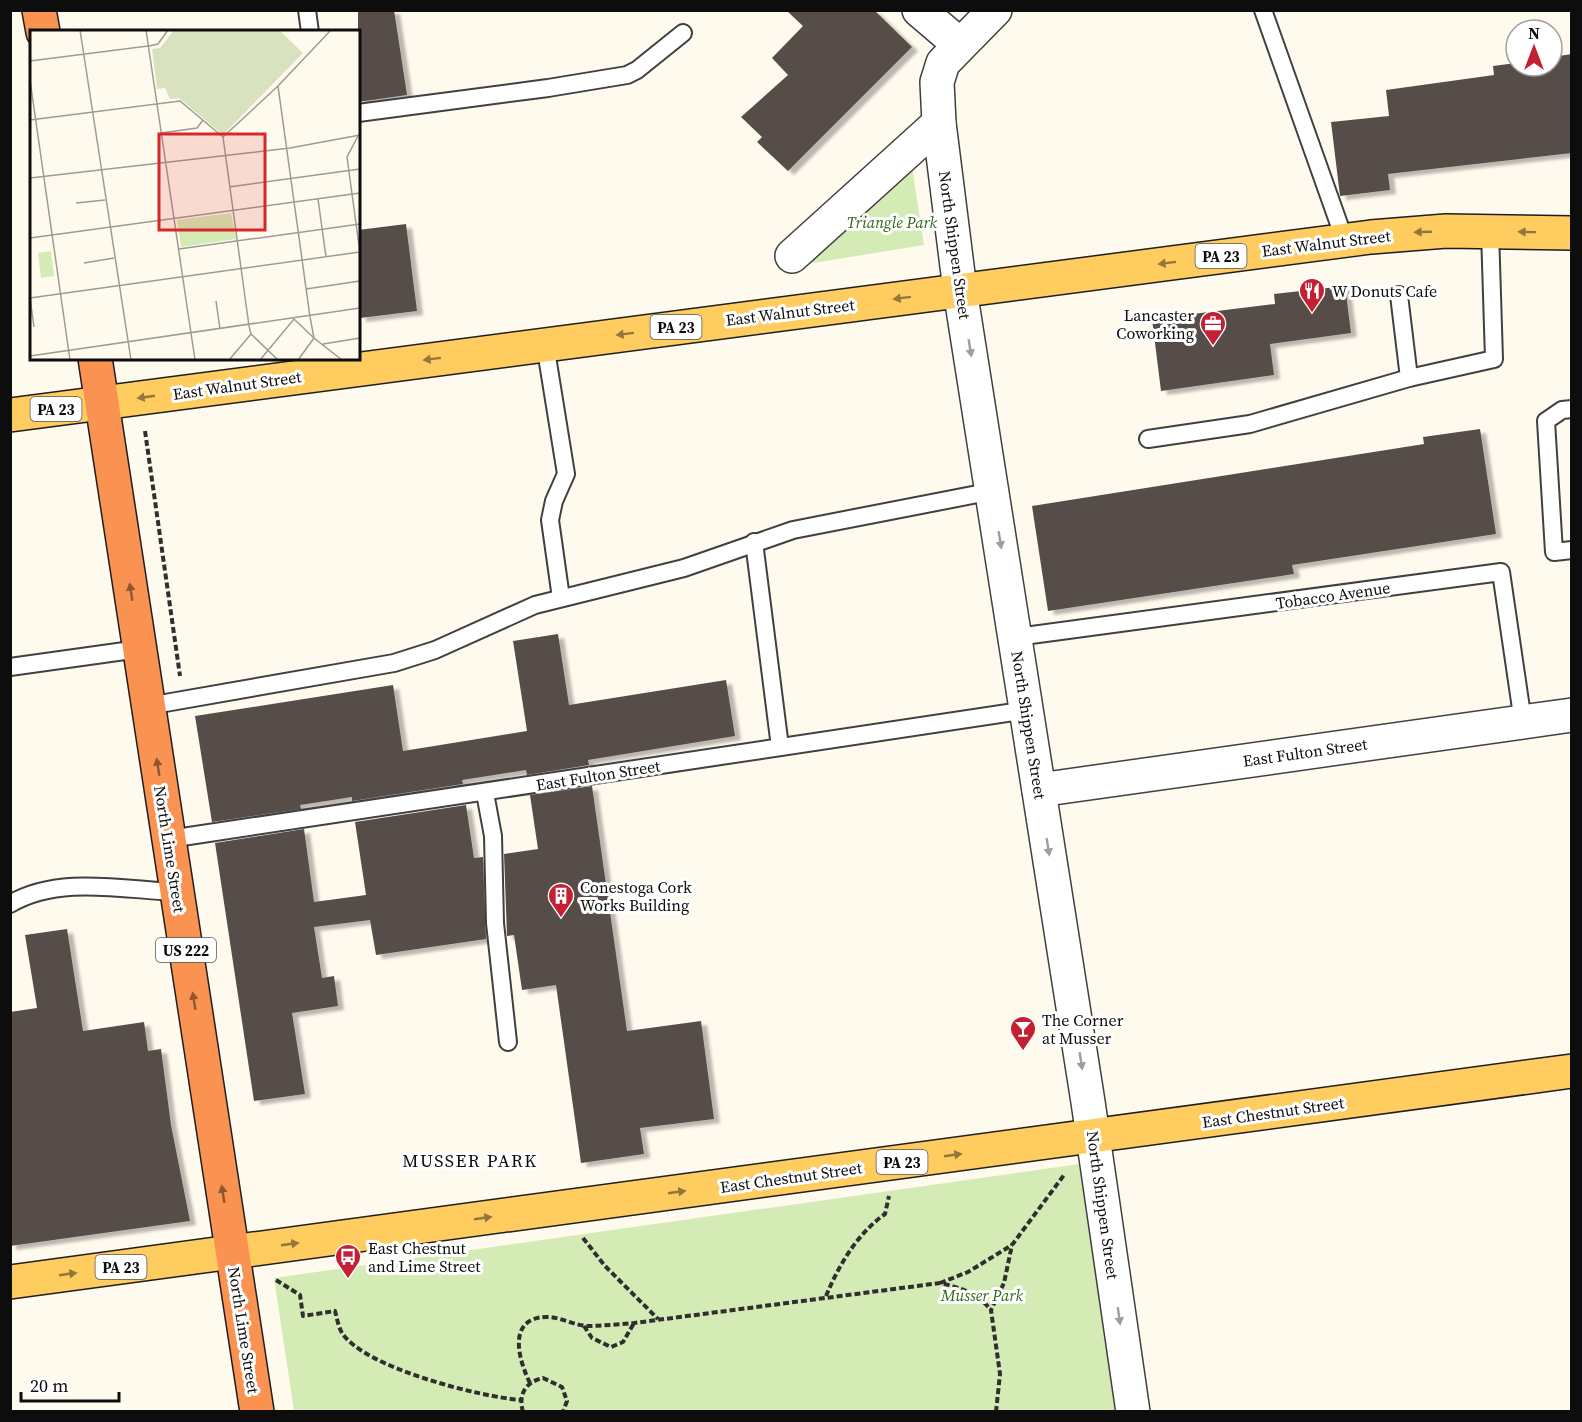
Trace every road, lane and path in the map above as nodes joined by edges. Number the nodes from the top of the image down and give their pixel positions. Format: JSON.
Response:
{"nodes":[{"id":1,"x":39,"y":10,"type":"edge"},
{"id":2,"x":307,"y":10,"type":"edge"},
{"id":3,"x":919,"y":10,"type":"edge"},
{"id":4,"x":995,"y":10,"type":"edge"},
{"id":5,"x":1263,"y":10,"type":"edge"},
{"id":6,"x":43,"y":30,"type":"edge"},
{"id":7,"x":310,"y":30,"type":"edge"},
{"id":8,"x":683,"y":33,"type":"dead end"},
{"id":9,"x":960,"y":45,"type":"junction"},
{"id":10,"x":360,"y":113,"type":"edge"},
{"id":11,"x":939,"y":123,"type":"junction"},
{"id":12,"x":1490,"y":231,"type":"junction"},
{"id":13,"x":1572,"y":233,"type":"edge"},
{"id":14,"x":1345,"y":240,"type":"junction"},
{"id":15,"x":792,"y":256,"type":"dead end"},
{"id":16,"x":960,"y":290,"type":"junction"},
{"id":17,"x":1399,"y":295,"type":"dead end"},
{"id":18,"x":545,"y":344,"type":"junction"},
{"id":19,"x":95,"y":360,"type":"edge"},
{"id":20,"x":358,"y":363,"type":"edge"},
{"id":21,"x":1409,"y":378,"type":"junction"},
{"id":22,"x":102,"y":403,"type":"junction"},
{"id":23,"x":1572,"y":409,"type":"edge"},
{"id":24,"x":10,"y":415,"type":"edge"},
{"id":25,"x":1148,"y":439,"type":"dead end"},
{"id":26,"x":993,"y":491,"type":"junction"},
{"id":27,"x":754,"y":542,"type":"junction"},
{"id":28,"x":1572,"y":550,"type":"edge"},
{"id":29,"x":561,"y":598,"type":"junction"},
{"id":30,"x":1016,"y":637,"type":"junction"},
{"id":31,"x":140,"y":649,"type":"junction"},
{"id":32,"x":10,"y":667,"type":"edge"},
{"id":33,"x":148,"y":706,"type":"junction"},
{"id":34,"x":1027,"y":710,"type":"junction"},
{"id":35,"x":1572,"y":716,"type":"edge"},
{"id":36,"x":1523,"y":722,"type":"junction"},
{"id":37,"x":780,"y":747,"type":"junction"},
{"id":38,"x":1039,"y":790,"type":"junction"},
{"id":39,"x":485,"y":793,"type":"junction"},
{"id":40,"x":169,"y":838,"type":"junction"},
{"id":41,"x":177,"y":892,"type":"junction"},
{"id":42,"x":10,"y":904,"type":"edge"},
{"id":43,"x":508,"y":1042,"type":"dead end"},
{"id":44,"x":1572,"y":1071,"type":"edge"},
{"id":45,"x":1093,"y":1135,"type":"junction"},
{"id":46,"x":896,"y":1162,"type":"junction"},
{"id":47,"x":562,"y":1207,"type":"junction"},
{"id":48,"x":1012,"y":1245,"type":"junction"},
{"id":49,"x":232,"y":1252,"type":"junction"},
{"id":50,"x":10,"y":1282,"type":"edge"},
{"id":51,"x":940,"y":1283,"type":"junction"},
{"id":52,"x":826,"y":1297,"type":"junction"},
{"id":53,"x":991,"y":1310,"type":"junction"},
{"id":54,"x":658,"y":1319,"type":"junction"},
{"id":55,"x":634,"y":1323,"type":"junction"},
{"id":56,"x":583,"y":1325,"type":"junction"},
{"id":57,"x":530,"y":1383,"type":"junction"},
{"id":58,"x":521,"y":1400,"type":"junction"},
{"id":59,"x":257,"y":1412,"type":"edge"},
{"id":60,"x":523,"y":1412,"type":"edge"},
{"id":61,"x":563,"y":1412,"type":"edge"},
{"id":62,"x":996,"y":1412,"type":"edge"},
{"id":63,"x":1133,"y":1412,"type":"edge"}],
"edges":[{"from":1,"to":6,"type":"highway"},
{"from":2,"to":7,"type":"lane"},
{"from":3,"to":9,"type":"street"},
{"from":4,"to":9,"type":"street","name":"North Shippen Street"},
{"from":5,"to":14,"type":"lane"},
{"from":8,"to":10,"type":"lane"},
{"from":9,"to":11,"type":"street","name":"North Shippen Street"},
{"from":11,"to":15,"type":"street"},
{"from":11,"to":16,"type":"street","name":"North Shippen Street"},
{"from":13,"to":12,"type":"main road","name":"East Walnut Street","number":"PA 23","one_way":true},
{"from":12,"to":14,"type":"main road","name":"East Walnut Street","number":"PA 23","one_way":true},
{"from":12,"to":21,"type":"lane"},
{"from":14,"to":16,"type":"main road","name":"East Walnut Street","number":"PA 23","one_way":true},
{"from":16,"to":18,"type":"main road","name":"East Walnut Street","number":"PA 23","one_way":true},
{"from":16,"to":26,"type":"street","name":"North Shippen Street","one_way":true},
{"from":17,"to":21,"type":"lane"},
{"from":18,"to":20,"type":"main road","name":"East Walnut Street","number":"PA 23","one_way":true},
{"from":18,"to":29,"type":"lane"},
{"from":19,"to":22,"type":"highway","name":"North Lime Street","number":"US 222"},
{"from":20,"to":22,"type":"main road","name":"East Walnut Street","number":"PA 23","one_way":true},
{"from":21,"to":25,"type":"lane"},
{"from":22,"to":24,"type":"main road","name":"East Walnut Street","number":"PA 23"},
{"from":31,"to":22,"type":"highway","name":"North Lime Street","number":"US 222","one_way":true},
{"from":23,"to":28,"type":"lane"},
{"from":26,"to":27,"type":"lane"},
{"from":26,"to":30,"type":"street","name":"North Shippen Street","one_way":true},
{"from":27,"to":29,"type":"lane"},
{"from":27,"to":37,"type":"lane"},
{"from":29,"to":33,"type":"lane"},
{"from":30,"to":34,"type":"street","name":"North Shippen Street"},
{"from":30,"to":36,"type":"lane","name":"Tobacco Avenue"},
{"from":31,"to":32,"type":"lane"},
{"from":31,"to":33,"type":"highway","name":"North Lime Street","number":"US 222"},
{"from":40,"to":33,"type":"highway","name":"North Lime Street","number":"US 222","one_way":true},
{"from":34,"to":37,"type":"lane","name":"East Fulton Street"},
{"from":34,"to":38,"type":"street","name":"North Shippen Street"},
{"from":35,"to":36,"type":"street","name":"East Fulton Street"},
{"from":36,"to":38,"type":"street","name":"East Fulton Street"},
{"from":37,"to":39,"type":"lane","name":"East Fulton Street"},
{"from":38,"to":45,"type":"street","name":"North Shippen Street","one_way":true},
{"from":39,"to":40,"type":"lane","name":"East Fulton Street"},
{"from":39,"to":43,"type":"lane"},
{"from":40,"to":41,"type":"highway","name":"North Lime Street","number":"US 222"},
{"from":41,"to":42,"type":"lane"},
{"from":49,"to":41,"type":"highway","name":"North Lime Street","number":"US 222","one_way":true},
{"from":44,"to":45,"type":"main road","name":"East Chestnut Street","number":"PA 23"},
{"from":46,"to":45,"type":"main road","name":"East Chestnut Street","number":"PA 23","one_way":true},
{"from":45,"to":48,"type":"path"},
{"from":45,"to":63,"type":"street","name":"North Shippen Street","one_way":true},
{"from":47,"to":46,"type":"main road","name":"East Chestnut Street","number":"PA 23","one_way":true},
{"from":46,"to":52,"type":"path"},
{"from":49,"to":47,"type":"main road","name":"East Chestnut Street","number":"PA 23","one_way":true},
{"from":47,"to":54,"type":"path"},
{"from":48,"to":51,"type":"path"},
{"from":48,"to":53,"type":"path"},
{"from":50,"to":49,"type":"main road","name":"East Chestnut Street","number":"PA 23","one_way":true},
{"from":49,"to":58,"type":"path"},
{"from":49,"to":59,"type":"highway","name":"North Lime Street","number":"US 222"},
{"from":51,"to":52,"type":"path"},
{"from":51,"to":53,"type":"path"},
{"from":52,"to":54,"type":"path"},
{"from":53,"to":62,"type":"path"},
{"from":54,"to":55,"type":"path"},
{"from":55,"to":56,"type":"path"},
{"from":55,"to":56,"type":"path"},
{"from":56,"to":57,"type":"path"},
{"from":57,"to":58,"type":"path"},
{"from":57,"to":61,"type":"path"},
{"from":58,"to":60,"type":"path"}]}
